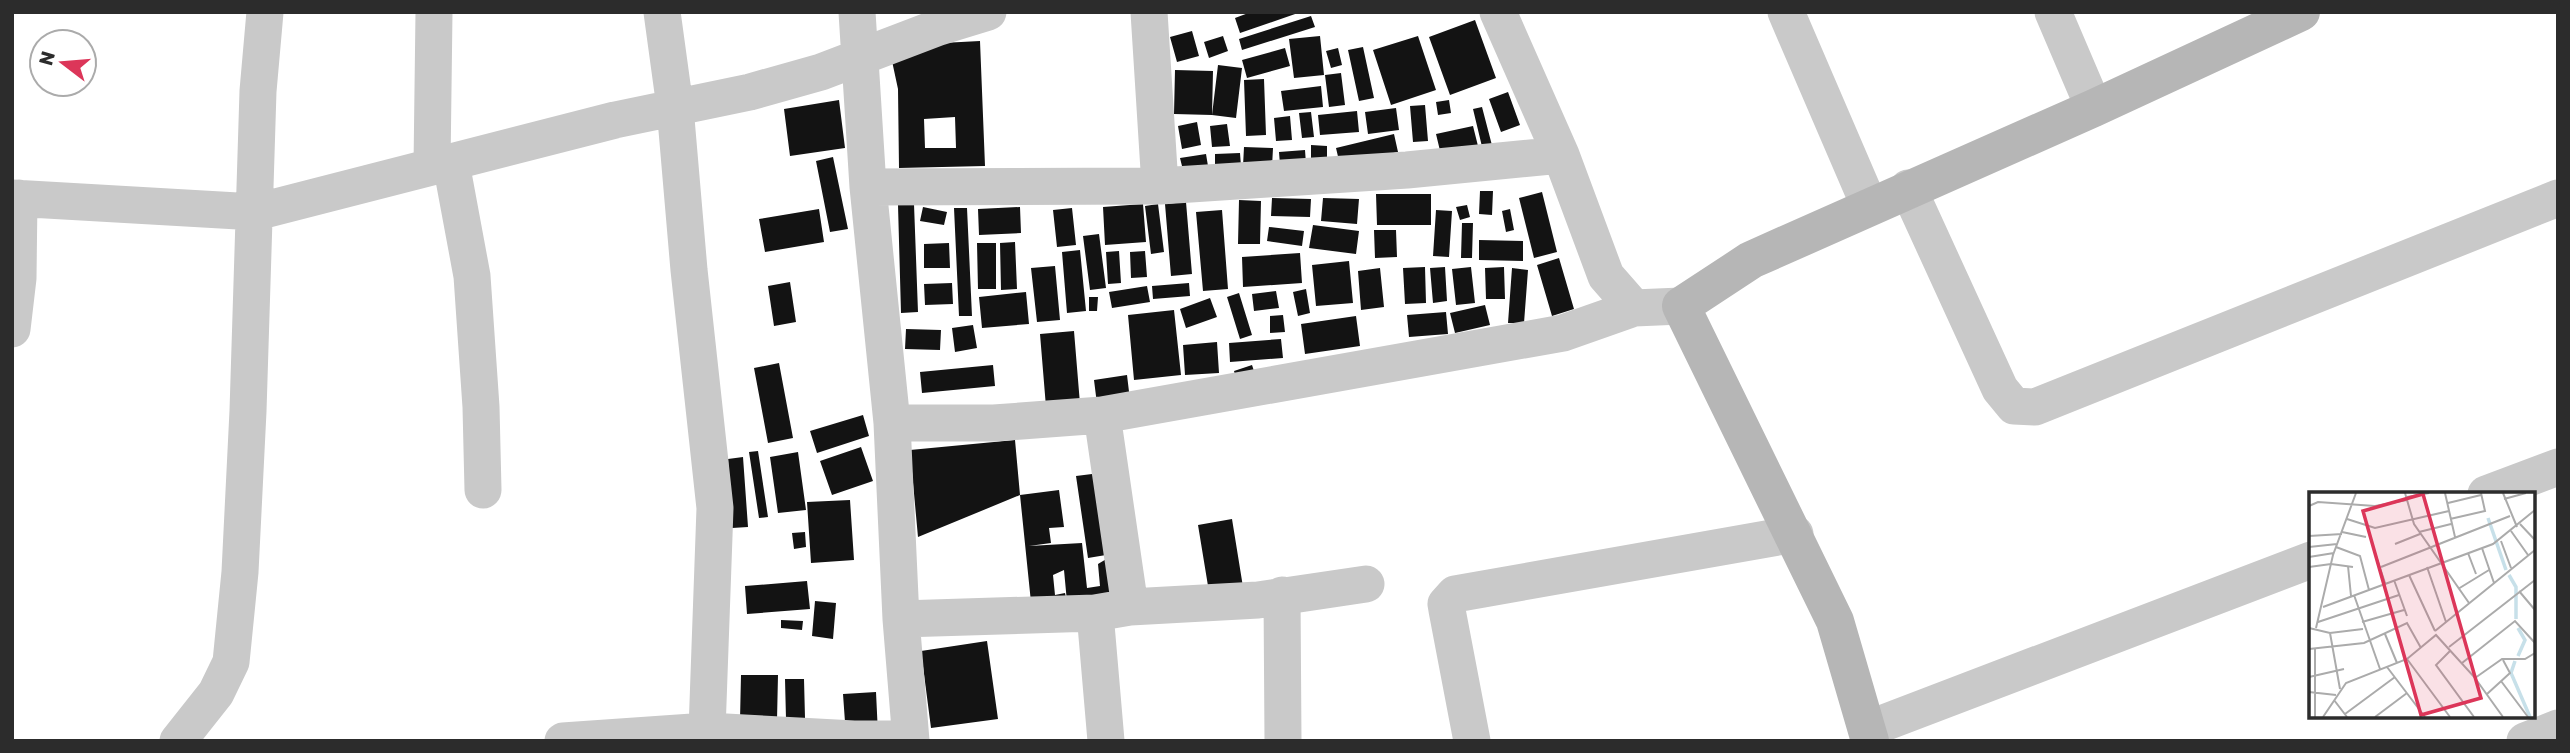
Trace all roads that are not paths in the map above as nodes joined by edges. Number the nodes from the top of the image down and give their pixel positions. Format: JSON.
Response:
{"nodes":[{"id":1,"x":265,"y":12,"type":"edge"},
{"id":2,"x":434,"y":12,"type":"edge"},
{"id":3,"x":662,"y":12,"type":"edge"},
{"id":4,"x":857,"y":12,"type":"edge"},
{"id":5,"x":988,"y":12,"type":"edge"},
{"id":6,"x":1149,"y":12,"type":"edge"},
{"id":7,"x":1498,"y":12,"type":"edge"},
{"id":8,"x":1786,"y":12,"type":"edge"},
{"id":9,"x":2053,"y":12,"type":"edge"},
{"id":10,"x":2301,"y":12,"type":"edge"},
{"id":11,"x":860,"y":57,"type":"junction"},
{"id":12,"x":675,"y":107,"type":"junction"},
{"id":13,"x":2094,"y":108,"type":"junction"},
{"id":14,"x":1560,"y":155,"type":"junction"},
{"id":15,"x":441,"y":164,"type":"junction"},
{"id":16,"x":1160,"y":186,"type":"junction"},
{"id":17,"x":868,"y":187,"type":"junction"},
{"id":18,"x":1908,"y":188,"type":"junction"},
{"id":19,"x":15,"y":198,"type":"edge"},
{"id":20,"x":2558,"y":198,"type":"edge"},
{"id":21,"x":1869,"y":205,"type":"junction"},
{"id":22,"x":256,"y":212,"type":"junction"},
{"id":23,"x":1681,"y":306,"type":"junction"},
{"id":24,"x":1634,"y":308,"type":"junction"},
{"id":25,"x":12,"y":329,"type":"edge"},
{"id":26,"x":1102,"y":415,"type":"junction"},
{"id":27,"x":892,"y":423,"type":"junction"},
{"id":28,"x":2558,"y":467,"type":"edge"},
{"id":29,"x":483,"y":490,"type":"dead end"},
{"id":30,"x":2491,"y":492,"type":"edge"},
{"id":31,"x":1795,"y":534,"type":"junction"},
{"id":32,"x":2309,"y":562,"type":"edge"},
{"id":33,"x":1366,"y":584,"type":"dead end"},
{"id":34,"x":1282,"y":595,"type":"junction"},
{"id":35,"x":1112,"y":610,"type":"junction"},
{"id":36,"x":901,"y":619,"type":"junction"},
{"id":37,"x":2558,"y":728,"type":"edge"},
{"id":38,"x":707,"y":731,"type":"junction"},
{"id":39,"x":1869,"y":735,"type":"edge"},
{"id":40,"x":911,"y":740,"type":"edge"},
{"id":41,"x":178,"y":741,"type":"edge"},
{"id":42,"x":563,"y":741,"type":"edge"},
{"id":43,"x":1105,"y":741,"type":"edge"},
{"id":44,"x":1283,"y":741,"type":"edge"},
{"id":45,"x":1472,"y":741,"type":"edge"},
{"id":46,"x":2525,"y":741,"type":"edge"}],
"edges":[{"from":1,"to":22,"type":"street"},
{"from":2,"to":15,"type":"street"},
{"from":3,"to":12,"type":"street"},
{"from":4,"to":11,"type":"street"},
{"from":5,"to":11,"type":"street"},
{"from":6,"to":16,"type":"street"},
{"from":7,"to":14,"type":"street"},
{"from":8,"to":21,"type":"street"},
{"from":9,"to":13,"type":"street"},
{"from":10,"to":13,"type":"main road"},
{"from":11,"to":12,"type":"street"},
{"from":11,"to":17,"type":"street"},
{"from":12,"to":15,"type":"street"},
{"from":12,"to":38,"type":"street"},
{"from":13,"to":18,"type":"main road"},
{"from":14,"to":16,"type":"street"},
{"from":14,"to":24,"type":"street"},
{"from":15,"to":22,"type":"street"},
{"from":15,"to":29,"type":"street"},
{"from":16,"to":17,"type":"street"},
{"from":17,"to":27,"type":"street"},
{"from":18,"to":20,"type":"street"},
{"from":18,"to":21,"type":"main road"},
{"from":19,"to":22,"type":"street"},
{"from":19,"to":25,"type":"street"},
{"from":21,"to":23,"type":"main road"},
{"from":22,"to":41,"type":"street"},
{"from":23,"to":24,"type":"street"},
{"from":23,"to":31,"type":"main road"},
{"from":24,"to":26,"type":"street"},
{"from":26,"to":27,"type":"street"},
{"from":26,"to":35,"type":"street"},
{"from":27,"to":36,"type":"street"},
{"from":28,"to":30,"type":"street"},
{"from":31,"to":39,"type":"main road"},
{"from":31,"to":45,"type":"street"},
{"from":32,"to":39,"type":"street"},
{"from":33,"to":34,"type":"street"},
{"from":34,"to":35,"type":"street"},
{"from":34,"to":44,"type":"street"},
{"from":35,"to":36,"type":"street"},
{"from":35,"to":43,"type":"street"},
{"from":36,"to":40,"type":"street"},
{"from":37,"to":46,"type":"street"},
{"from":38,"to":40,"type":"street"},
{"from":38,"to":42,"type":"street"}]}
